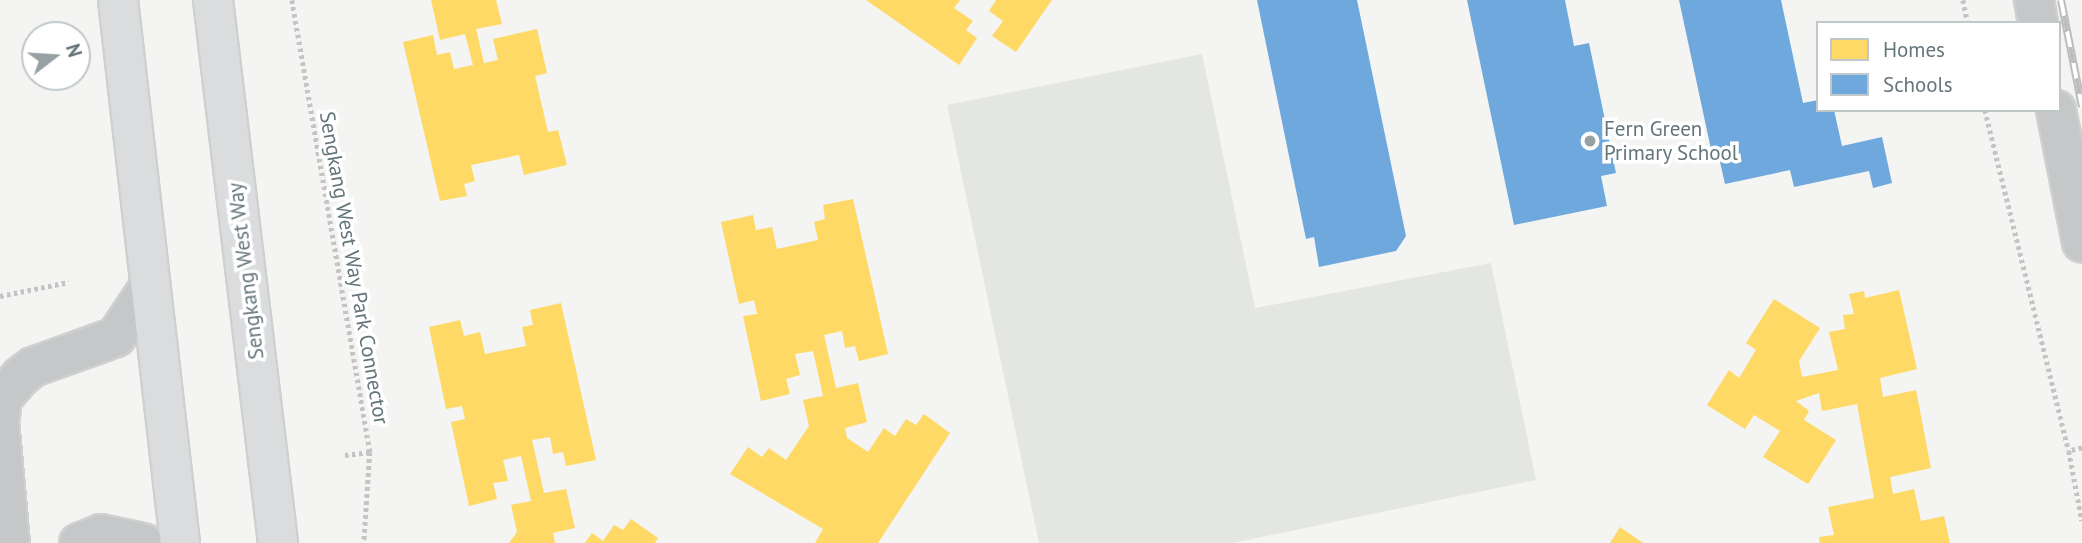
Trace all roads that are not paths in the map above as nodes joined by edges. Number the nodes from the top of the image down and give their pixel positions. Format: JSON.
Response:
{"nodes":[{"id":1,"x":118,"y":0,"type":"edge"},
{"id":2,"x":213,"y":0,"type":"edge"},
{"id":3,"x":2034,"y":0,"type":"edge"},
{"id":4,"x":2038,"y":21,"type":"edge"},
{"id":5,"x":2056,"y":112,"type":"edge"},
{"id":6,"x":2082,"y":242,"type":"edge"},
{"id":7,"x":148,"y":289,"type":"junction"},
{"id":8,"x":0,"y":416,"type":"edge"},
{"id":9,"x":0,"y":430,"type":"edge"},
{"id":10,"x":10,"y":543,"type":"edge"},
{"id":11,"x":79,"y":543,"type":"edge"},
{"id":12,"x":142,"y":543,"type":"edge"},
{"id":13,"x":180,"y":543,"type":"edge"},
{"id":14,"x":278,"y":543,"type":"edge"}],
"edges":[{"from":1,"to":7,"type":"main road"},
{"from":2,"to":14,"type":"main road","name":"Sengkang West Way"},
{"from":3,"to":4,"type":"street"},
{"from":5,"to":6,"type":"street"},
{"from":7,"to":8,"type":"street"},
{"from":7,"to":13,"type":"main road"},
{"from":9,"to":10,"type":"street"},
{"from":11,"to":12,"type":"street"}]}
